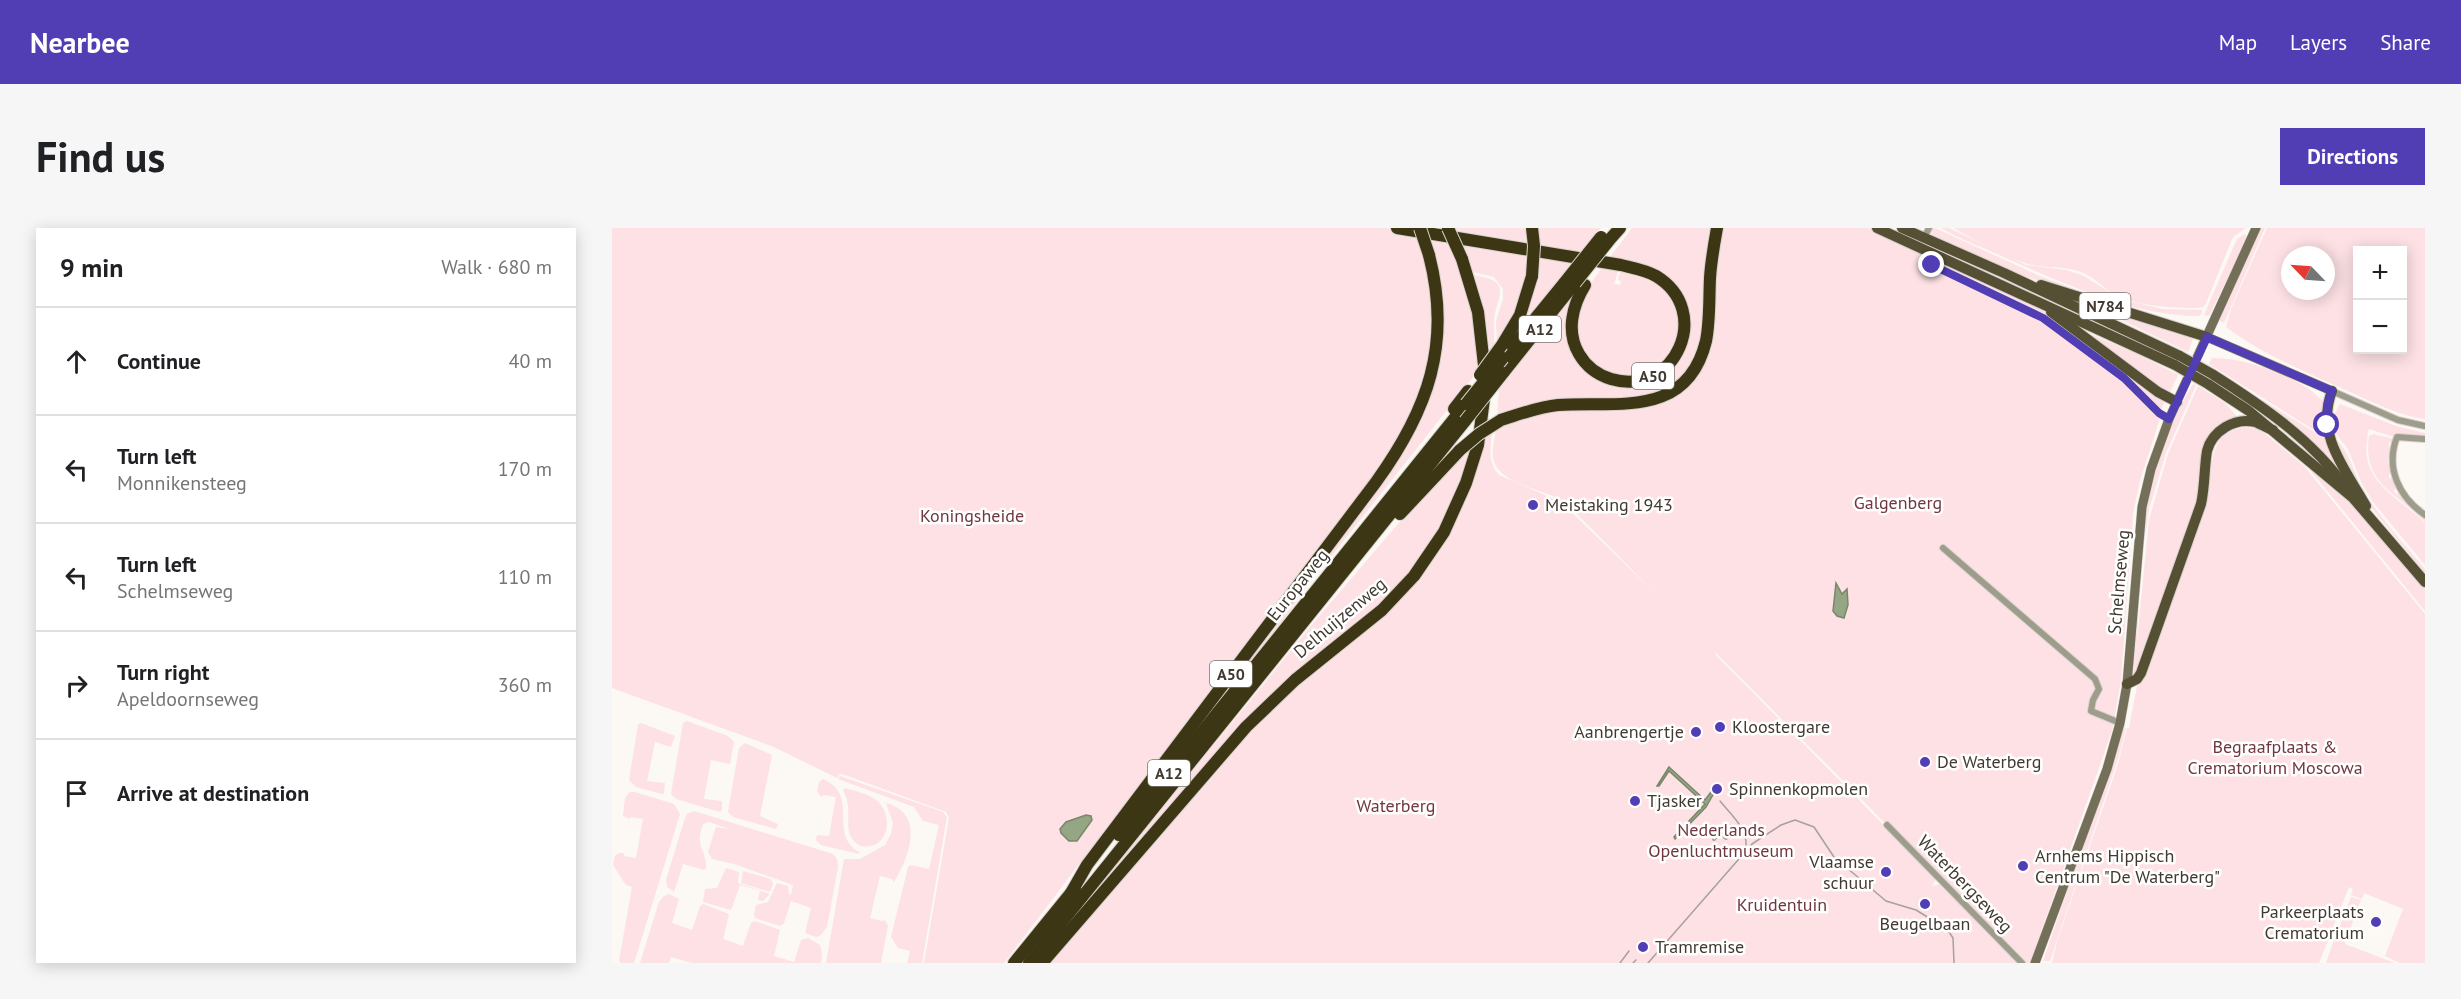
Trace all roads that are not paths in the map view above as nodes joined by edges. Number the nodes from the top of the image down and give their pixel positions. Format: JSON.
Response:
{"nodes":[{"id":1,"x":1397,"y":228,"type":"edge"},
{"id":2,"x":1420,"y":228,"type":"edge"},
{"id":3,"x":1448,"y":228,"type":"edge"},
{"id":4,"x":1532,"y":228,"type":"edge"},
{"id":5,"x":1626,"y":228,"type":"edge"},
{"id":6,"x":1717,"y":228,"type":"edge"},
{"id":7,"x":1877,"y":228,"type":"edge"},
{"id":8,"x":1902,"y":228,"type":"edge"},
{"id":9,"x":2256,"y":228,"type":"edge"},
{"id":10,"x":1926,"y":233,"type":"edge"},
{"id":11,"x":1612,"y":234,"type":"edge"},
{"id":12,"x":1926,"y":262,"type":"dead end"},
{"id":13,"x":2004,"y":273,"type":"junction"},
{"id":14,"x":1575,"y":283,"type":"junction"},
{"id":15,"x":2040,"y":303,"type":"junction"},
{"id":16,"x":2207,"y":337,"type":"junction"},
{"id":17,"x":2177,"y":360,"type":"junction"},
{"id":18,"x":2210,"y":379,"type":"junction"},
{"id":19,"x":2332,"y":391,"type":"junction"},
{"id":20,"x":2177,"y":402,"type":"junction"},
{"id":21,"x":2169,"y":419,"type":"junction"},
{"id":22,"x":2425,"y":426,"type":"edge"},
{"id":23,"x":2273,"y":430,"type":"junction"},
{"id":24,"x":2425,"y":439,"type":"edge"},
{"id":25,"x":1422,"y":459,"type":"junction"},
{"id":26,"x":2353,"y":498,"type":"junction"},
{"id":27,"x":2425,"y":515,"type":"edge"},
{"id":28,"x":2374,"y":519,"type":"junction"},
{"id":29,"x":1365,"y":544,"type":"junction"},
{"id":30,"x":1943,"y":548,"type":"dead end"},
{"id":31,"x":2425,"y":582,"type":"edge"},
{"id":32,"x":2127,"y":684,"type":"junction"},
{"id":33,"x":2120,"y":723,"type":"junction"},
{"id":34,"x":1887,"y":825,"type":"dead end"},
{"id":35,"x":1071,"y":893,"type":"junction"},
{"id":36,"x":2042,"y":949,"type":"junction"},
{"id":37,"x":1014,"y":963,"type":"edge"},
{"id":38,"x":1029,"y":963,"type":"edge"},
{"id":39,"x":1042,"y":963,"type":"edge"},
{"id":40,"x":2022,"y":963,"type":"edge"},
{"id":41,"x":2035,"y":963,"type":"edge"},
{"id":42,"x":2040,"y":963,"type":"edge"}],
"edges":[{"from":1,"to":14,"type":"highway","number":"A50"},
{"from":2,"to":35,"type":"highway","number":"A50","bridge":true},
{"from":3,"to":39,"type":"highway","name":"Delhuijzenweg","number":"A50","bridge":true},
{"from":4,"to":25,"type":"highway","number":"A12","bridge":true},
{"from":5,"to":11,"type":"highway","name":"Europaweg"},
{"from":6,"to":29,"type":"highway","number":"A12","bridge":true},
{"from":7,"to":15,"type":"main road","number":"N784"},
{"from":8,"to":10,"type":"main road","number":"N784"},
{"from":9,"to":16,"type":"main road","name":"Schelmseweg"},
{"from":10,"to":13,"type":"main road","number":"N784"},
{"from":11,"to":14,"type":"highway","name":"Europaweg","number":"A12","bridge":true},
{"from":12,"to":21,"type":"street"},
{"from":13,"to":16,"type":"main road","number":"N784"},
{"from":13,"to":17,"type":"main road","number":"N784"},
{"from":14,"to":25,"type":"highway","name":"Europaweg","number":"A12","bridge":true},
{"from":14,"to":29,"type":"highway","name":"Europaweg","number":"A12","bridge":true},
{"from":15,"to":17,"type":"main road","number":"N784"},
{"from":15,"to":20,"type":"main road","number":"N784"},
{"from":16,"to":19,"type":"main road"},
{"from":16,"to":20,"type":"main road","name":"Schelmseweg"},
{"from":17,"to":18,"type":"main road","number":"N784","bridge":true},
{"from":18,"to":23,"type":"main road","number":"N784"},
{"from":18,"to":26,"type":"main road","number":"N784"},
{"from":19,"to":22,"type":"street"},
{"from":19,"to":28,"type":"main road","number":"N784"},
{"from":20,"to":21,"type":"main road","name":"Schelmseweg"},
{"from":21,"to":32,"type":"main road","name":"Schelmseweg"},
{"from":23,"to":26,"type":"main road","number":"N784"},
{"from":23,"to":32,"type":"main road"},
{"from":24,"to":27,"type":"street"},
{"from":25,"to":35,"type":"highway","name":"Europaweg","number":"A12"},
{"from":26,"to":28,"type":"main road","number":"N784"},
{"from":28,"to":31,"type":"main road","number":"N784"},
{"from":29,"to":38,"type":"highway","name":"Europaweg","number":"A12"},
{"from":30,"to":33,"type":"street"},
{"from":32,"to":33,"type":"main road","name":"Schelmseweg"},
{"from":33,"to":36,"type":"main road","name":"Schelmseweg"},
{"from":34,"to":40,"type":"street","name":"Waterbergseweg"},
{"from":35,"to":37,"type":"highway","name":"Europaweg","number":"A12"},
{"from":36,"to":41,"type":"main road","name":"Schelmseweg"},
{"from":36,"to":42,"type":"main road","name":"Schelmseweg"}]}
